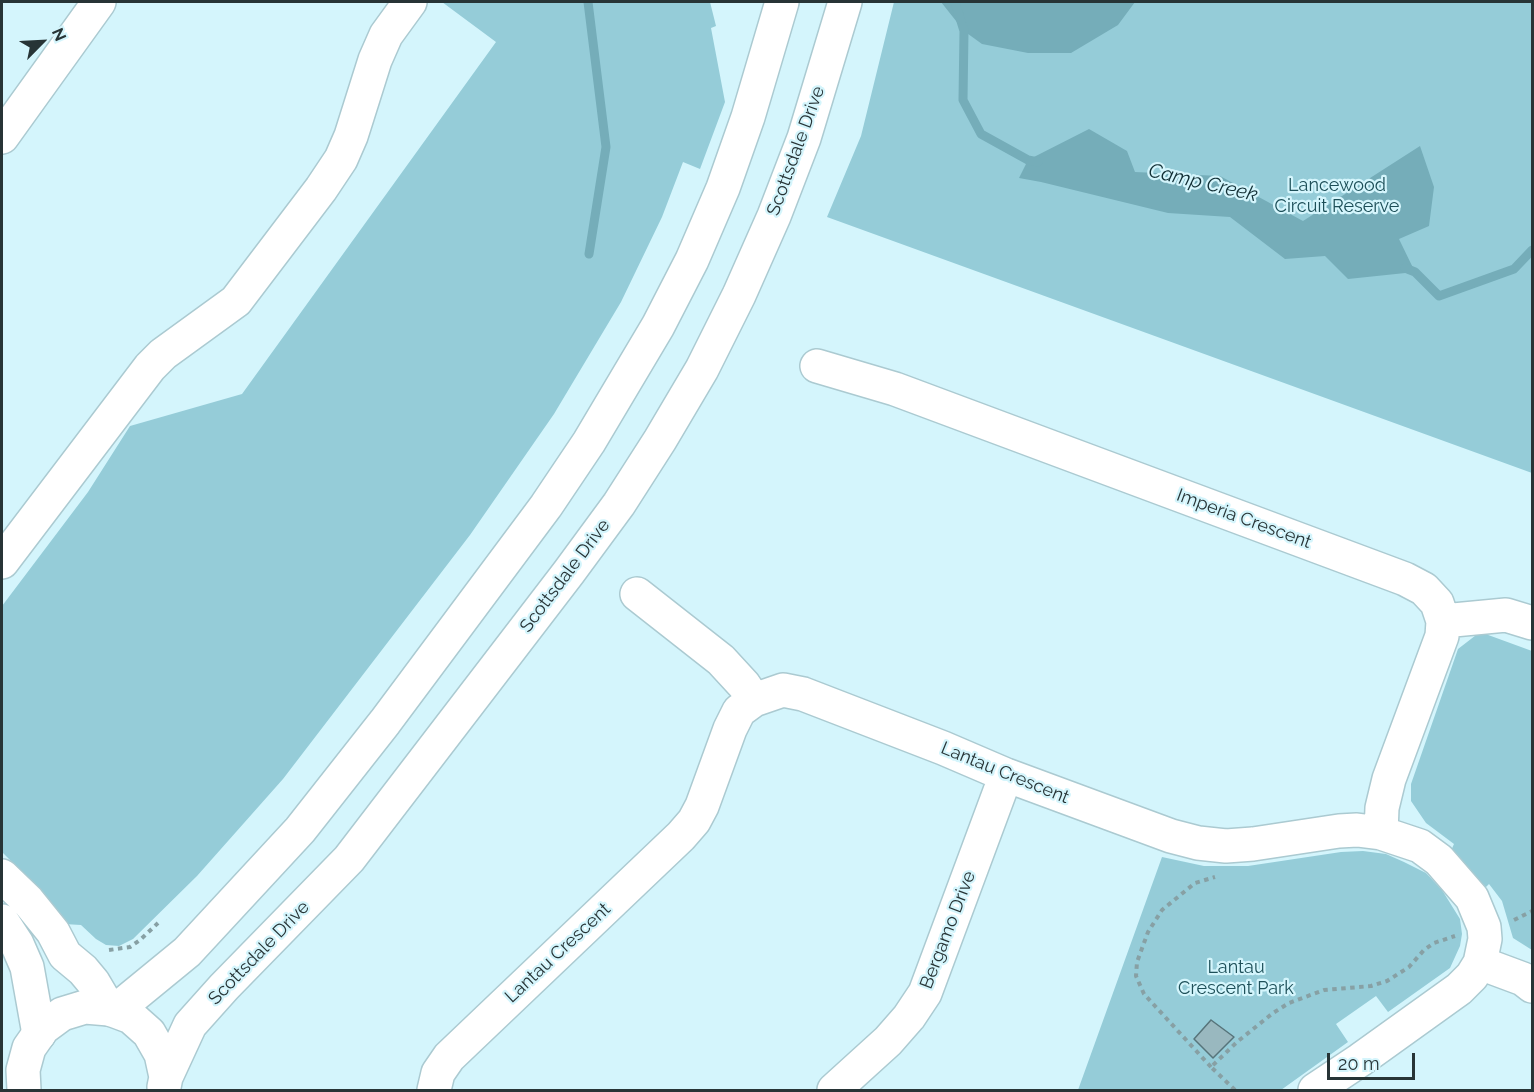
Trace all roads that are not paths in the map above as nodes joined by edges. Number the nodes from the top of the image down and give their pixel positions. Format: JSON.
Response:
{"nodes":[{"id":1,"x":99,"y":2,"type":"edge"},
{"id":2,"x":410,"y":2,"type":"edge"},
{"id":3,"x":844,"y":2,"type":"edge"},
{"id":4,"x":776,"y":4,"type":"edge"},
{"id":5,"x":2,"y":137,"type":"edge"},
{"id":6,"x":818,"y":366,"type":"dead end"},
{"id":7,"x":2,"y":562,"type":"edge"},
{"id":8,"x":637,"y":594,"type":"dead end"},
{"id":9,"x":1443,"y":621,"type":"junction"},
{"id":10,"x":1533,"y":623,"type":"edge"},
{"id":11,"x":754,"y":700,"type":"junction"},
{"id":12,"x":1006,"y":775,"type":"junction"},
{"id":13,"x":1381,"y":833,"type":"junction"},
{"id":14,"x":2,"y":876,"type":"edge"},
{"id":15,"x":2,"y":921,"type":"edge"},
{"id":16,"x":1480,"y":963,"type":"junction"},
{"id":17,"x":1533,"y":986,"type":"edge"},
{"id":18,"x":112,"y":1010,"type":"junction"},
{"id":19,"x":39,"y":1034,"type":"junction"},
{"id":20,"x":18,"y":1084,"type":"edge"},
{"id":21,"x":165,"y":1086,"type":"edge"},
{"id":22,"x":434,"y":1090,"type":"edge"},
{"id":23,"x":834,"y":1090,"type":"edge"},
{"id":24,"x":1315,"y":1090,"type":"edge"}],
"edges":[{"from":1,"to":5,"type":"street"},
{"from":2,"to":7,"type":"street"},
{"from":3,"to":21,"type":"street","name":"Scottsdale Drive"},
{"from":4,"to":18,"type":"street"},
{"from":6,"to":9,"type":"street","name":"Imperia Crescent"},
{"from":8,"to":11,"type":"street"},
{"from":9,"to":10,"type":"street"},
{"from":9,"to":13,"type":"street"},
{"from":11,"to":12,"type":"street","name":"Lantau Crescent"},
{"from":11,"to":22,"type":"street","name":"Lantau Crescent"},
{"from":12,"to":13,"type":"street","name":"Lantau Crescent"},
{"from":12,"to":23,"type":"street","name":"Bergamo Drive"},
{"from":13,"to":16,"type":"street","name":"Lantau Crescent"},
{"from":14,"to":18,"type":"street"},
{"from":15,"to":19,"type":"street"},
{"from":16,"to":17,"type":"street"},
{"from":16,"to":24,"type":"street"},
{"from":18,"to":19,"type":"street"},
{"from":18,"to":21,"type":"street"},
{"from":19,"to":20,"type":"street"}]}
